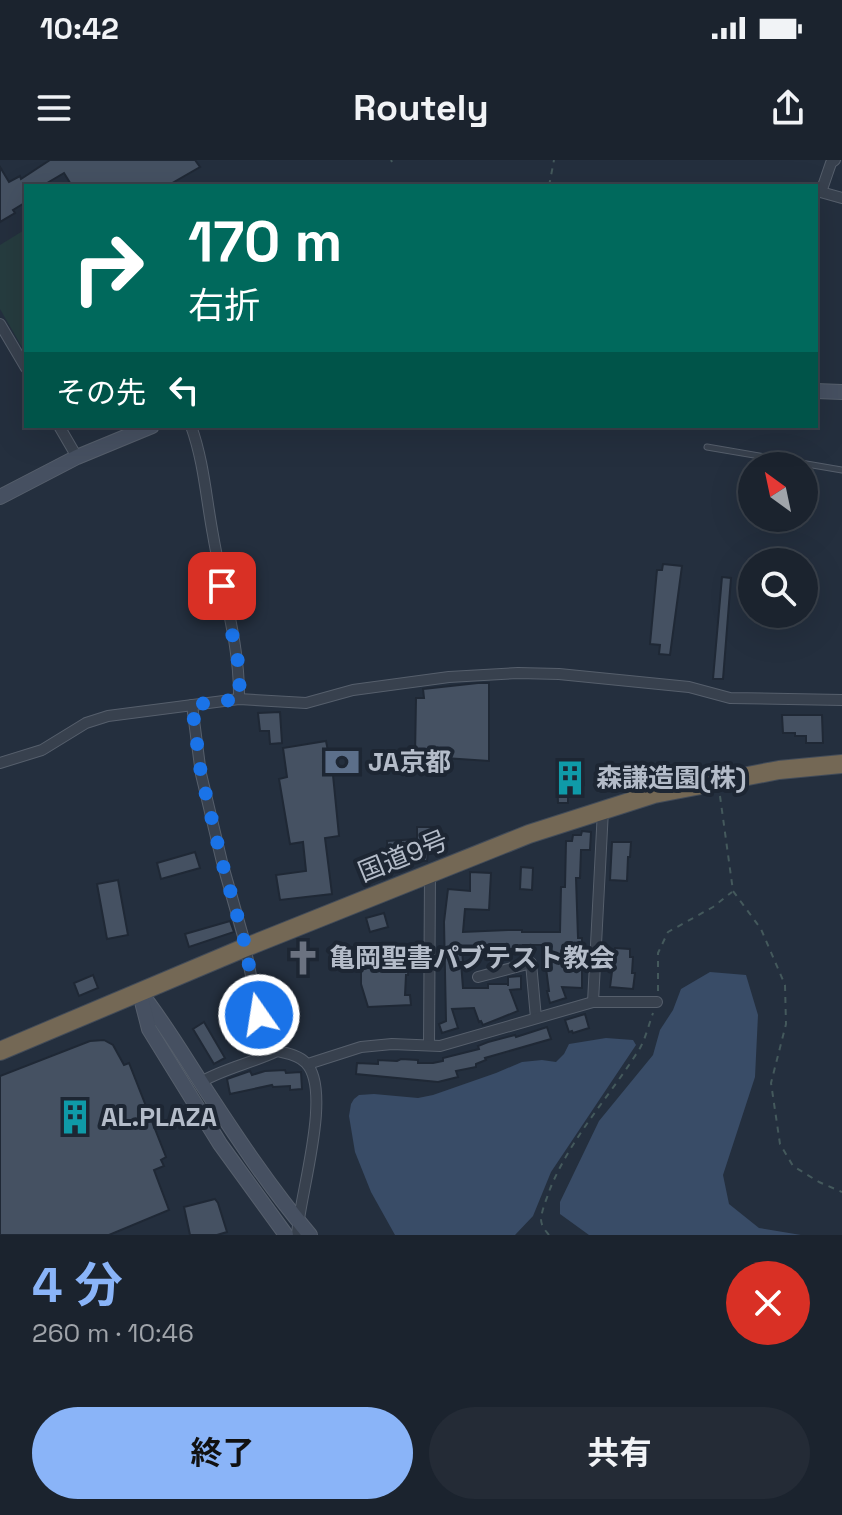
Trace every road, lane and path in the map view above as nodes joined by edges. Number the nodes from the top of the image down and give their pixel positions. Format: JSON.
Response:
{"nodes":[{"id":1,"x":554,"y":160,"type":"edge"},
{"id":2,"x":835,"y":160,"type":"edge"},
{"id":3,"x":549,"y":184,"type":"edge"},
{"id":4,"x":819,"y":192,"type":"edge"},
{"id":5,"x":842,"y":198,"type":"edge"},
{"id":6,"x":0,"y":324,"type":"edge"},
{"id":7,"x":24,"y":365,"type":"edge"},
{"id":8,"x":818,"y":391,"type":"edge"},
{"id":9,"x":842,"y":392,"type":"edge"},
{"id":10,"x":60,"y":428,"type":"edge"},
{"id":11,"x":147,"y":428,"type":"edge"},
{"id":12,"x":192,"y":428,"type":"edge"},
{"id":13,"x":707,"y":447,"type":"dead end"},
{"id":14,"x":77,"y":457,"type":"junction"},
{"id":15,"x":842,"y":470,"type":"edge"},
{"id":16,"x":0,"y":497,"type":"edge"},
{"id":17,"x":239,"y":699,"type":"junction"},
{"id":18,"x":842,"y":700,"type":"edge"},
{"id":19,"x":192,"y":705,"type":"junction"},
{"id":20,"x":0,"y":763,"type":"edge"},
{"id":21,"x":842,"y":764,"type":"edge"},
{"id":22,"x":718,"y":780,"type":"junction"},
{"id":23,"x":603,"y":810,"type":"junction"},
{"id":24,"x":430,"y":874,"type":"junction"},
{"id":25,"x":733,"y":891,"type":"junction"},
{"id":26,"x":244,"y":948,"type":"junction"},
{"id":27,"x":478,"y":977,"type":"dead end"},
{"id":28,"x":140,"y":992,"type":"junction"},
{"id":29,"x":593,"y":1002,"type":"junction"},
{"id":30,"x":657,"y":1002,"type":"junction"},
{"id":31,"x":536,"y":1018,"type":"junction"},
{"id":32,"x":429,"y":1045,"type":"junction"},
{"id":33,"x":0,"y":1051,"type":"edge"},
{"id":34,"x":277,"y":1051,"type":"junction"},
{"id":35,"x":308,"y":1064,"type":"junction"},
{"id":36,"x":201,"y":1082,"type":"junction"},
{"id":37,"x":842,"y":1192,"type":"edge"},
{"id":38,"x":297,"y":1228,"type":"edge"},
{"id":39,"x":286,"y":1235,"type":"edge"},
{"id":40,"x":310,"y":1235,"type":"edge"},
{"id":41,"x":549,"y":1235,"type":"edge"}],
"edges":[{"from":1,"to":3,"type":"path"},
{"from":2,"to":4,"type":"street"},
{"from":4,"to":5,"type":"street"},
{"from":6,"to":7,"type":"street"},
{"from":8,"to":9,"type":"street"},
{"from":10,"to":14,"type":"street"},
{"from":11,"to":14,"type":"street"},
{"from":12,"to":17,"type":"street"},
{"from":13,"to":15,"type":"lane"},
{"from":14,"to":16,"type":"street"},
{"from":17,"to":18,"type":"street"},
{"from":17,"to":19,"type":"street"},
{"from":19,"to":20,"type":"street"},
{"from":19,"to":26,"type":"street"},
{"from":21,"to":22,"type":"highway","name":"国道9号"},
{"from":22,"to":23,"type":"highway","name":"国道9号"},
{"from":22,"to":25,"type":"path"},
{"from":23,"to":24,"type":"highway","name":"国道9号"},
{"from":23,"to":29,"type":"street"},
{"from":24,"to":26,"type":"highway","name":"国道9号"},
{"from":24,"to":32,"type":"street"},
{"from":25,"to":30,"type":"path"},
{"from":25,"to":37,"type":"path"},
{"from":26,"to":28,"type":"highway","name":"国道9号"},
{"from":26,"to":34,"type":"street"},
{"from":27,"to":31,"type":"street"},
{"from":28,"to":33,"type":"highway","name":"国道9号"},
{"from":28,"to":36,"type":"street"},
{"from":28,"to":39,"type":"street"},
{"from":29,"to":30,"type":"street"},
{"from":29,"to":31,"type":"street"},
{"from":30,"to":41,"type":"path"},
{"from":31,"to":32,"type":"street"},
{"from":32,"to":35,"type":"street"},
{"from":34,"to":35,"type":"street"},
{"from":34,"to":36,"type":"street"},
{"from":35,"to":38,"type":"street"},
{"from":36,"to":38,"type":"street"},
{"from":38,"to":40,"type":"street"}]}
